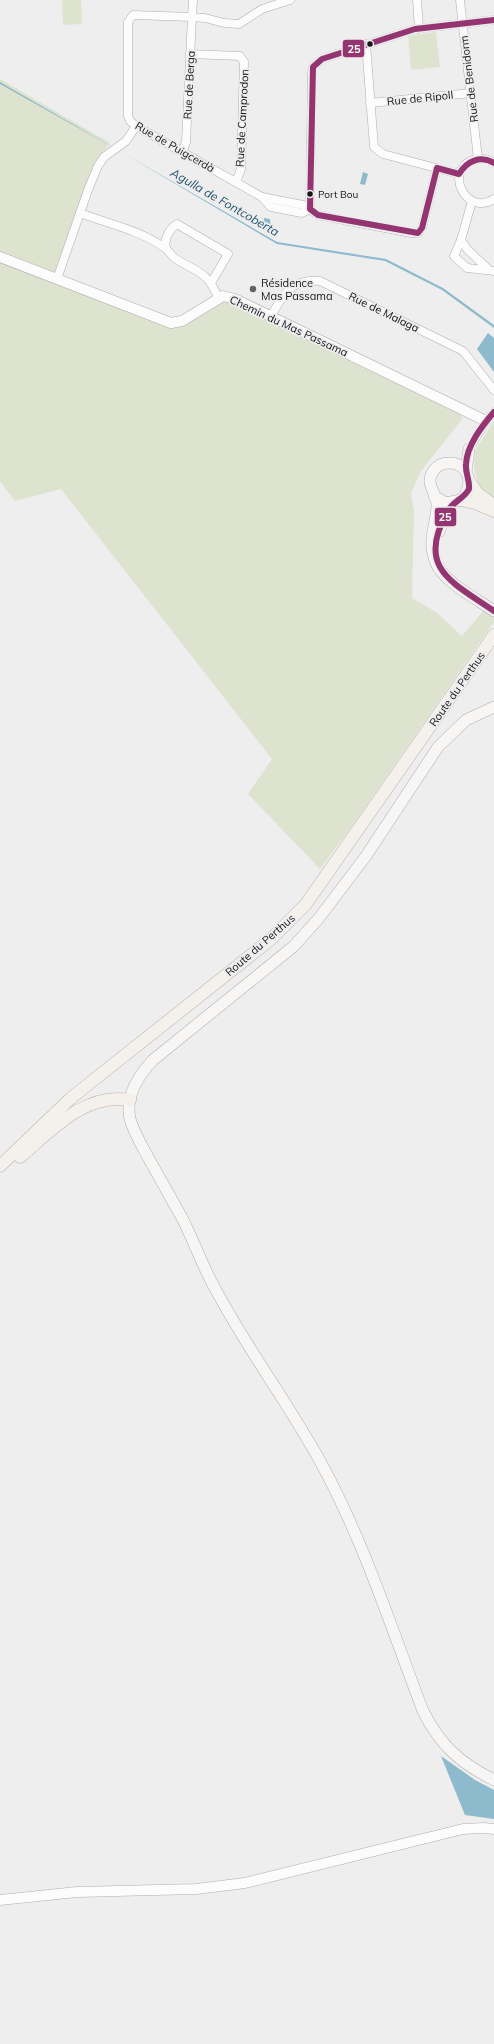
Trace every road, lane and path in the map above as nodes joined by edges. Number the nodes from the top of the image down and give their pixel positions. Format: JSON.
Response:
{"nodes":[{"id":1,"x":192,"y":0,"type":"edge"},
{"id":2,"x":290,"y":0,"type":"edge"},
{"id":3,"x":417,"y":0,"type":"edge"},
{"id":4,"x":460,"y":0,"type":"edge"},
{"id":5,"x":277,"y":2,"type":"edge"},
{"id":6,"x":192,"y":17,"type":"junction"},
{"id":7,"x":494,"y":20,"type":"edge"},
{"id":8,"x":462,"y":24,"type":"junction"},
{"id":9,"x":419,"y":29,"type":"junction"},
{"id":10,"x":366,"y":44,"type":"junction"},
{"id":11,"x":190,"y":54,"type":"junction"},
{"id":12,"x":471,"y":93,"type":"junction"},
{"id":13,"x":370,"y":103,"type":"junction"},
{"id":14,"x":136,"y":126,"type":"junction"},
{"id":15,"x":182,"y":152,"type":"junction"},
{"id":16,"x":478,"y":159,"type":"junction"},
{"id":17,"x":494,"y":163,"type":"edge"},
{"id":18,"x":437,"y":168,"type":"junction"},
{"id":19,"x":459,"y":174,"type":"junction"},
{"id":20,"x":236,"y":182,"type":"junction"},
{"id":21,"x":494,"y":199,"type":"edge"},
{"id":22,"x":472,"y":201,"type":"junction"},
{"id":23,"x":310,"y":209,"type":"junction"},
{"id":24,"x":80,"y":213,"type":"junction"},
{"id":25,"x":461,"y":240,"type":"junction"},
{"id":26,"x":166,"y":248,"type":"junction"},
{"id":27,"x":0,"y":257,"type":"edge"},
{"id":28,"x":492,"y":271,"type":"edge"},
{"id":29,"x":57,"y":279,"type":"junction"},
{"id":30,"x":211,"y":282,"type":"junction"},
{"id":31,"x":219,"y":299,"type":"junction"},
{"id":32,"x":271,"y":316,"type":"junction"},
{"id":33,"x":494,"y":390,"type":"edge"},
{"id":34,"x":494,"y":412,"type":"edge"},
{"id":35,"x":486,"y":421,"type":"junction"},
{"id":36,"x":469,"y":449,"type":"junction"},
{"id":37,"x":452,"y":463,"type":"junction"},
{"id":38,"x":468,"y":477,"type":"junction"},
{"id":39,"x":434,"y":496,"type":"junction"},
{"id":40,"x":457,"y":501,"type":"junction"},
{"id":41,"x":494,"y":505,"type":"edge"},
{"id":42,"x":494,"y":511,"type":"edge"},
{"id":43,"x":434,"y":552,"type":"junction"},
{"id":44,"x":491,"y":609,"type":"edge"},
{"id":45,"x":494,"y":635,"type":"edge"},
{"id":46,"x":494,"y":707,"type":"edge"},
{"id":47,"x":130,"y":1100,"type":"junction"},
{"id":48,"x":0,"y":1166,"type":"edge"},
{"id":49,"x":459,"y":1759,"type":"junction"},
{"id":50,"x":494,"y":1775,"type":"edge"},
{"id":51,"x":494,"y":1780,"type":"edge"},
{"id":52,"x":494,"y":1829,"type":"edge"},
{"id":53,"x":0,"y":1900,"type":"edge"}],
"edges":[{"from":1,"to":6,"type":"street","name":"Rue de Berga"},
{"from":2,"to":5,"type":"street"},
{"from":3,"to":9,"type":"street"},
{"from":4,"to":8,"type":"street","name":"Rue de Benidorm"},
{"from":5,"to":6,"type":"street"},
{"from":6,"to":11,"type":"street","name":"Rue de Berga"},
{"from":6,"to":14,"type":"street","name":"Rue de Puigcerdà"},
{"from":7,"to":8,"type":"street"},
{"from":8,"to":9,"type":"street"},
{"from":8,"to":12,"type":"street","name":"Rue de Benidorm"},
{"from":9,"to":10,"type":"street"},
{"from":10,"to":13,"type":"street"},
{"from":10,"to":23,"type":"street"},
{"from":11,"to":15,"type":"street","name":"Rue de Berga"},
{"from":11,"to":20,"type":"street","name":"Rue de Camprodon"},
{"from":12,"to":13,"type":"street","name":"Rue de Ripoll"},
{"from":12,"to":16,"type":"street","name":"Rue de Benidorm"},
{"from":13,"to":18,"type":"street"},
{"from":14,"to":15,"type":"street","name":"Rue de Puigcerdà"},
{"from":14,"to":24,"type":"street"},
{"from":15,"to":20,"type":"street","name":"Rue de Puigcerdà"},
{"from":16,"to":17,"type":"street"},
{"from":16,"to":19,"type":"street"},
{"from":18,"to":19,"type":"street"},
{"from":18,"to":23,"type":"street"},
{"from":19,"to":22,"type":"street"},
{"from":20,"to":23,"type":"street","name":"Rue de Puigcerdà"},
{"from":21,"to":22,"type":"street"},
{"from":22,"to":25,"type":"street"},
{"from":24,"to":26,"type":"street"},
{"from":24,"to":29,"type":"street"},
{"from":25,"to":28,"type":"street"},
{"from":25,"to":28,"type":"street"},
{"from":26,"to":30,"type":"street"},
{"from":26,"to":30,"type":"street"},
{"from":27,"to":29,"type":"street","name":"Chemin du Mas Passama"},
{"from":29,"to":31,"type":"street","name":"Chemin du Mas Passama"},
{"from":30,"to":31,"type":"street"},
{"from":31,"to":32,"type":"street","name":"Chemin du Mas Passama"},
{"from":32,"to":33,"type":"street","name":"Rue de Malaga"},
{"from":32,"to":35,"type":"street","name":"Chemin du Mas Passama"},
{"from":34,"to":35,"type":"street"},
{"from":35,"to":36,"type":"street"},
{"from":36,"to":37,"type":"main road"},
{"from":36,"to":38,"type":"main road"},
{"from":37,"to":38,"type":"main road"},
{"from":37,"to":39,"type":"main road"},
{"from":38,"to":40,"type":"main road"},
{"from":38,"to":41,"type":"main road"},
{"from":39,"to":40,"type":"main road"},
{"from":39,"to":43,"type":"main road"},
{"from":40,"to":42,"type":"main road"},
{"from":40,"to":43,"type":"main road"},
{"from":43,"to":44,"type":"main road"},
{"from":45,"to":48,"type":"main road","name":"Route du Perthus"},
{"from":46,"to":47,"type":"main road"},
{"from":47,"to":48,"type":"main road"},
{"from":47,"to":49,"type":"main road"},
{"from":49,"to":50,"type":"main road"},
{"from":49,"to":51,"type":"main road"},
{"from":52,"to":53,"type":"street"}]}
